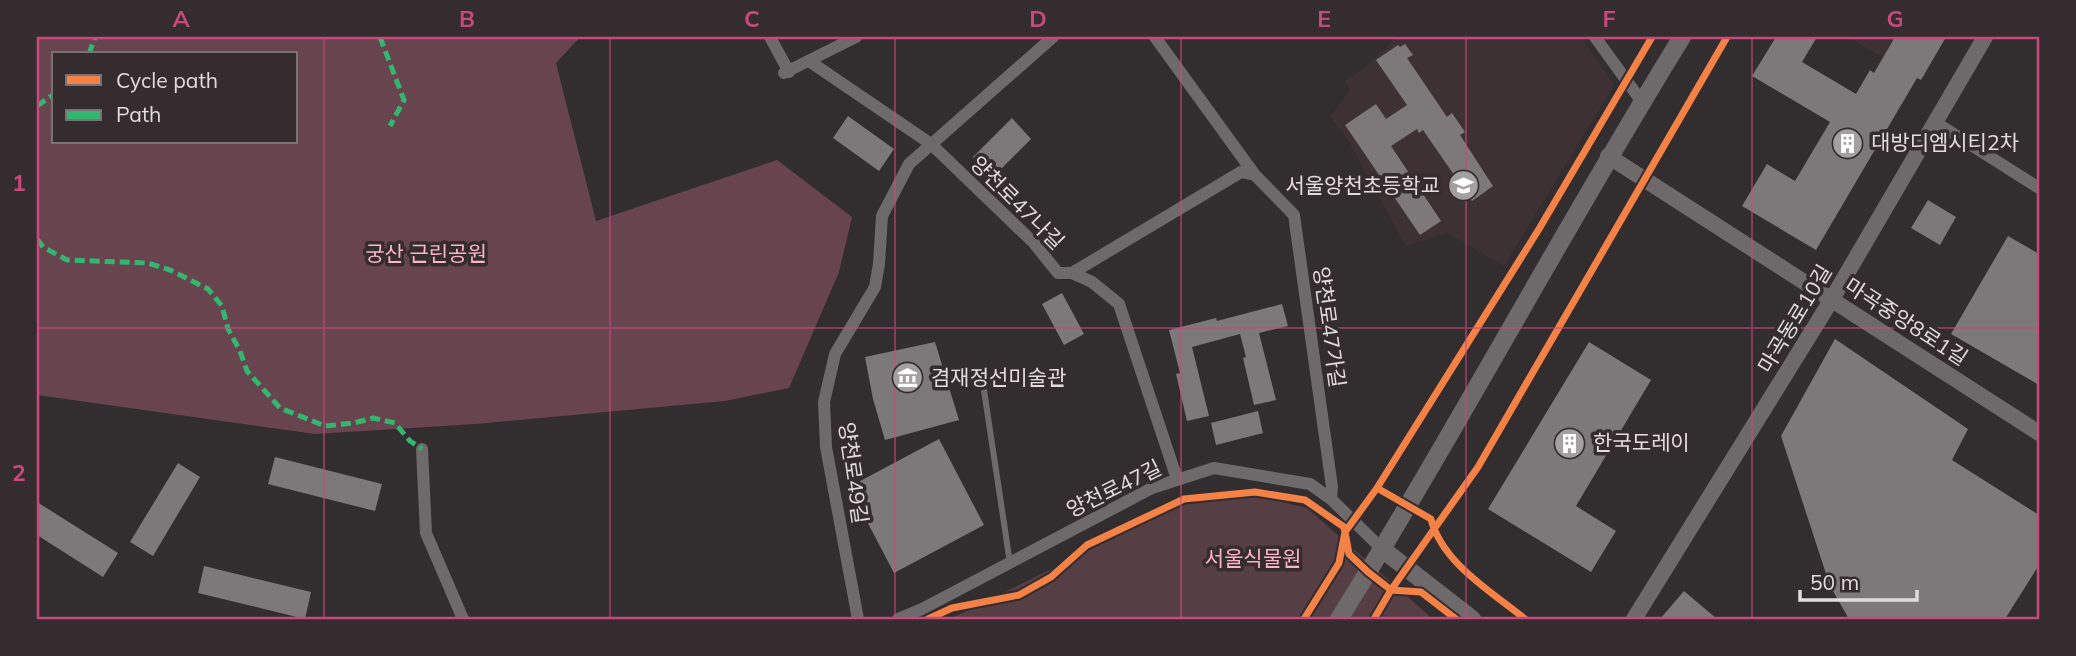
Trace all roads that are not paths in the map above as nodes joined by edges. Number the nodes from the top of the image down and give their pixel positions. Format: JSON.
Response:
{"nodes":[{"id":1,"x":770,"y":37,"type":"edge"},
{"id":2,"x":856,"y":37,"type":"edge"},
{"id":3,"x":1053,"y":37,"type":"edge"},
{"id":4,"x":1154,"y":37,"type":"edge"},
{"id":5,"x":1595,"y":37,"type":"edge"},
{"id":6,"x":1682,"y":37,"type":"edge"},
{"id":7,"x":1985,"y":37,"type":"edge"},
{"id":8,"x":809,"y":61,"type":"junction"},
{"id":9,"x":1642,"y":102,"type":"junction"},
{"id":10,"x":1936,"y":122,"type":"junction"},
{"id":11,"x":931,"y":144,"type":"junction"},
{"id":12,"x":1608,"y":156,"type":"junction"},
{"id":13,"x":1255,"y":175,"type":"junction"},
{"id":14,"x":2039,"y":188,"type":"edge"},
{"id":15,"x":1072,"y":273,"type":"junction"},
{"id":16,"x":1832,"y":299,"type":"junction"},
{"id":17,"x":982,"y":377,"type":"dead end"},
{"id":18,"x":2039,"y":433,"type":"edge"},
{"id":19,"x":422,"y":449,"type":"dead end"},
{"id":20,"x":1177,"y":479,"type":"junction"},
{"id":21,"x":1331,"y":499,"type":"junction"},
{"id":22,"x":1382,"y":549,"type":"junction"},
{"id":23,"x":1010,"y":563,"type":"junction"},
{"id":24,"x":463,"y":619,"type":"edge"},
{"id":25,"x":858,"y":619,"type":"edge"},
{"id":26,"x":898,"y":619,"type":"edge"},
{"id":27,"x":1339,"y":619,"type":"edge"},
{"id":28,"x":1472,"y":619,"type":"edge"},
{"id":29,"x":1634,"y":619,"type":"edge"}],
"edges":[{"from":1,"to":8,"type":"street"},
{"from":2,"to":8,"type":"street"},
{"from":3,"to":11,"type":"street","name":"양천로49길"},
{"from":4,"to":13,"type":"street","name":"양천로47가길"},
{"from":5,"to":9,"type":"street"},
{"from":6,"to":9,"type":"main road"},
{"from":7,"to":10,"type":"street","name":"마곡동로10길"},
{"from":8,"to":11,"type":"street","name":"양천로47나길"},
{"from":9,"to":12,"type":"main road"},
{"from":10,"to":14,"type":"street"},
{"from":10,"to":16,"type":"street","name":"마곡동로10길"},
{"from":11,"to":15,"type":"street","name":"양천로47나길"},
{"from":11,"to":25,"type":"street","name":"양천로49길"},
{"from":12,"to":16,"type":"street","name":"마곡중앙8로1길"},
{"from":12,"to":22,"type":"main road"},
{"from":13,"to":15,"type":"street"},
{"from":13,"to":21,"type":"street","name":"양천로47가길"},
{"from":15,"to":20,"type":"street","name":"양천로47나길"},
{"from":16,"to":18,"type":"street","name":"마곡중앙8로1길"},
{"from":16,"to":29,"type":"street","name":"마곡동로10길"},
{"from":17,"to":23,"type":"lane"},
{"from":19,"to":24,"type":"street"},
{"from":20,"to":21,"type":"street","name":"양천로47길"},
{"from":20,"to":23,"type":"street","name":"양천로47길"},
{"from":21,"to":22,"type":"street","name":"양천로47길"},
{"from":22,"to":27,"type":"main road"},
{"from":22,"to":28,"type":"main road"},
{"from":23,"to":26,"type":"street","name":"양천로47길"}]}
